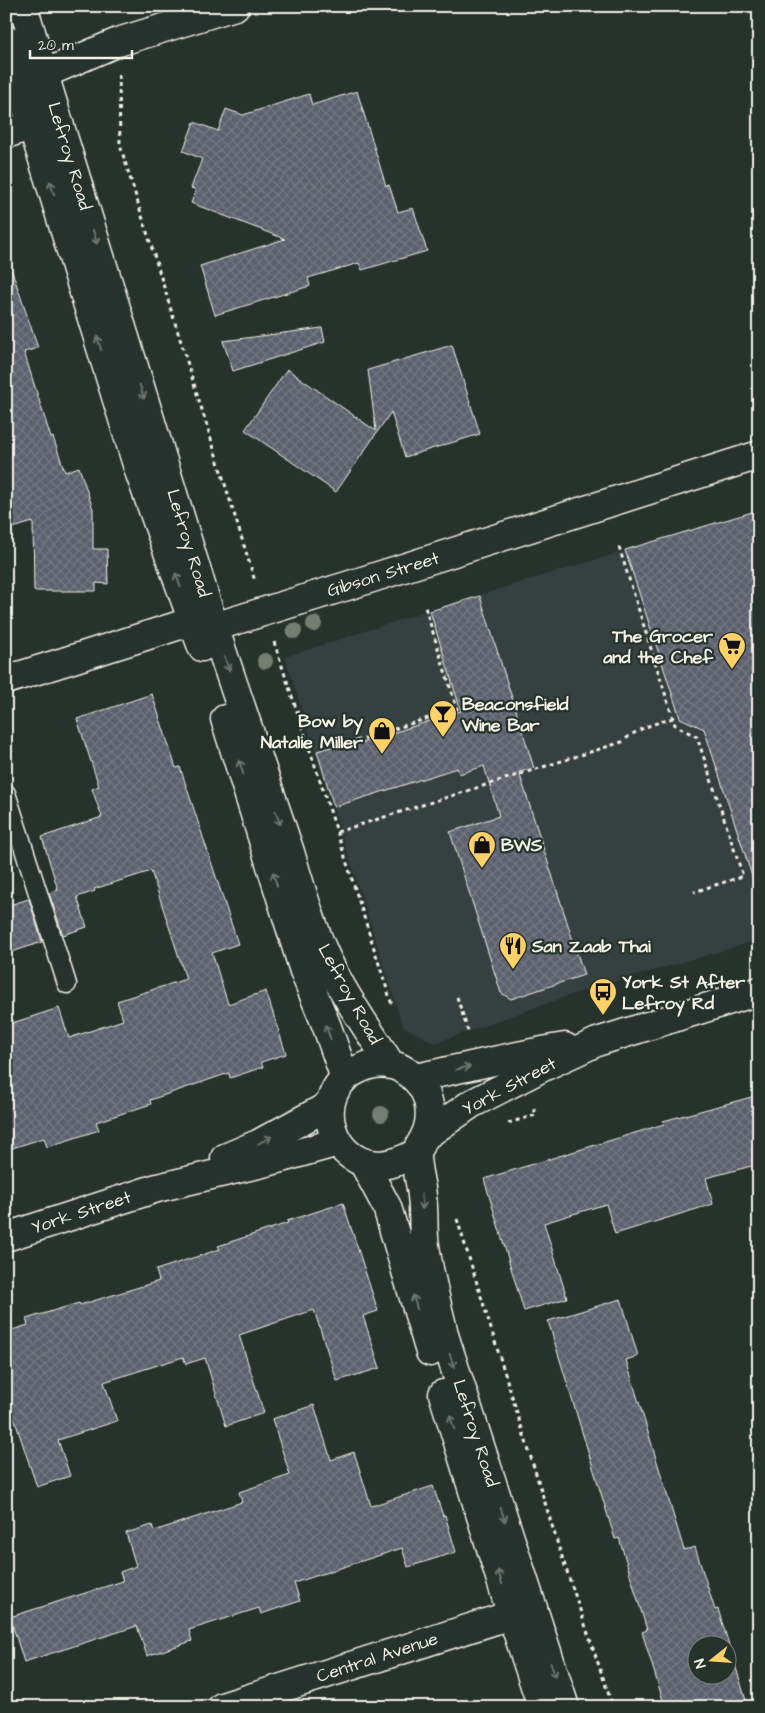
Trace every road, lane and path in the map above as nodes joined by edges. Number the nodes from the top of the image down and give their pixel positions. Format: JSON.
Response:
{"nodes":[{"id":1,"x":23,"y":6,"type":"edge"},
{"id":2,"x":235,"y":6,"type":"edge"},
{"id":3,"x":6,"y":40,"type":"edge"},
{"id":4,"x":118,"y":42,"type":"junction"},
{"id":5,"x":32,"y":79,"type":"junction"},
{"id":6,"x":58,"y":117,"type":"junction"},
{"id":7,"x":33,"y":126,"type":"junction"},
{"id":8,"x":6,"y":134,"type":"edge"},
{"id":9,"x":759,"y":455,"type":"edge"},
{"id":10,"x":618,"y":547,"type":"dead end"},
{"id":11,"x":256,"y":586,"type":"dead end"},
{"id":12,"x":425,"y":607,"type":"dead end"},
{"id":13,"x":204,"y":624,"type":"junction"},
{"id":14,"x":273,"y":638,"type":"dead end"},
{"id":15,"x":6,"y":680,"type":"edge"},
{"id":16,"x":673,"y":718,"type":"junction"},
{"id":17,"x":356,"y":742,"type":"dead end"},
{"id":18,"x":6,"y":793,"type":"edge"},
{"id":19,"x":337,"y":832,"type":"junction"},
{"id":20,"x":694,"y":892,"type":"dead end"},
{"id":21,"x":67,"y":984,"type":"dead end"},
{"id":22,"x":759,"y":991,"type":"edge"},
{"id":23,"x":457,"y":997,"type":"dead end"},
{"id":24,"x":394,"y":1014,"type":"dead end"},
{"id":25,"x":469,"y":1037,"type":"dead end"},
{"id":26,"x":597,"y":1042,"type":"junction"},
{"id":27,"x":391,"y":1065,"type":"junction"},
{"id":28,"x":345,"y":1078,"type":"junction"},
{"id":29,"x":415,"y":1078,"type":"junction"},
{"id":30,"x":330,"y":1104,"type":"junction"},
{"id":31,"x":536,"y":1115,"type":"dead end"},
{"id":32,"x":499,"y":1126,"type":"dead end"},
{"id":33,"x":338,"y":1142,"type":"junction"},
{"id":34,"x":420,"y":1145,"type":"junction"},
{"id":35,"x":363,"y":1162,"type":"junction"},
{"id":36,"x":157,"y":1188,"type":"junction"},
{"id":37,"x":456,"y":1218,"type":"dead end"},
{"id":38,"x":6,"y":1237,"type":"edge"},
{"id":39,"x":522,"y":1612,"type":"junction"},
{"id":40,"x":222,"y":1707,"type":"edge"},
{"id":41,"x":542,"y":1707,"type":"edge"},
{"id":42,"x":565,"y":1707,"type":"edge"},
{"id":43,"x":613,"y":1707,"type":"edge"}],
"edges":[{"from":1,"to":5,"type":"street","name":"Lefroy Road"},
{"from":2,"to":4,"type":"street"},
{"from":3,"to":5,"type":"street","name":"Lefroy Road"},
{"from":4,"to":5,"type":"street"},
{"from":4,"to":11,"type":"path"},
{"from":5,"to":6,"type":"street","name":"Lefroy Road"},
{"from":5,"to":7,"type":"street","name":"Lefroy Road"},
{"from":6,"to":7,"type":"street"},
{"from":6,"to":13,"type":"street","name":"Lefroy Road","one_way":true},
{"from":7,"to":8,"type":"street"},
{"from":13,"to":7,"type":"street","name":"Lefroy Road","one_way":true},
{"from":9,"to":13,"type":"street","name":"Gibson Street"},
{"from":10,"to":16,"type":"path"},
{"from":12,"to":17,"type":"path"},
{"from":13,"to":15,"type":"street","name":"Gibson Street"},
{"from":13,"to":27,"type":"street","name":"Lefroy Road","one_way":true},
{"from":28,"to":13,"type":"street","name":"Lefroy Road","one_way":true},
{"from":14,"to":19,"type":"path"},
{"from":16,"to":19,"type":"path"},
{"from":16,"to":20,"type":"path"},
{"from":18,"to":21,"type":"lane"},
{"from":19,"to":24,"type":"path"},
{"from":22,"to":26,"type":"street","name":"York Street"},
{"from":23,"to":25,"type":"path"},
{"from":29,"to":26,"type":"street","name":"York Street","one_way":true},
{"from":26,"to":34,"type":"street","name":"York Street"},
{"from":27,"to":28,"type":"street","name":"Lefroy Road"},
{"from":27,"to":29,"type":"street","name":"Lefroy Road"},
{"from":28,"to":30,"type":"street","name":"Lefroy Road"},
{"from":29,"to":34,"type":"street","name":"Lefroy Road"},
{"from":30,"to":33,"type":"street"},
{"from":36,"to":30,"type":"street","name":"York Street","one_way":true},
{"from":31,"to":32,"type":"path"},
{"from":33,"to":35,"type":"street","name":"Lefroy Road"},
{"from":33,"to":36,"type":"street","name":"York Street"},
{"from":34,"to":35,"type":"street"},
{"from":34,"to":39,"type":"street","name":"Lefroy Road","one_way":true},
{"from":39,"to":35,"type":"street","name":"Lefroy Road","one_way":true},
{"from":36,"to":38,"type":"street","name":"York Street"},
{"from":37,"to":43,"type":"path"},
{"from":39,"to":40,"type":"street","name":"Central Avenue"},
{"from":39,"to":41,"type":"street","name":"Lefroy Road"},
{"from":39,"to":42,"type":"street","name":"Lefroy Road","one_way":true}]}
